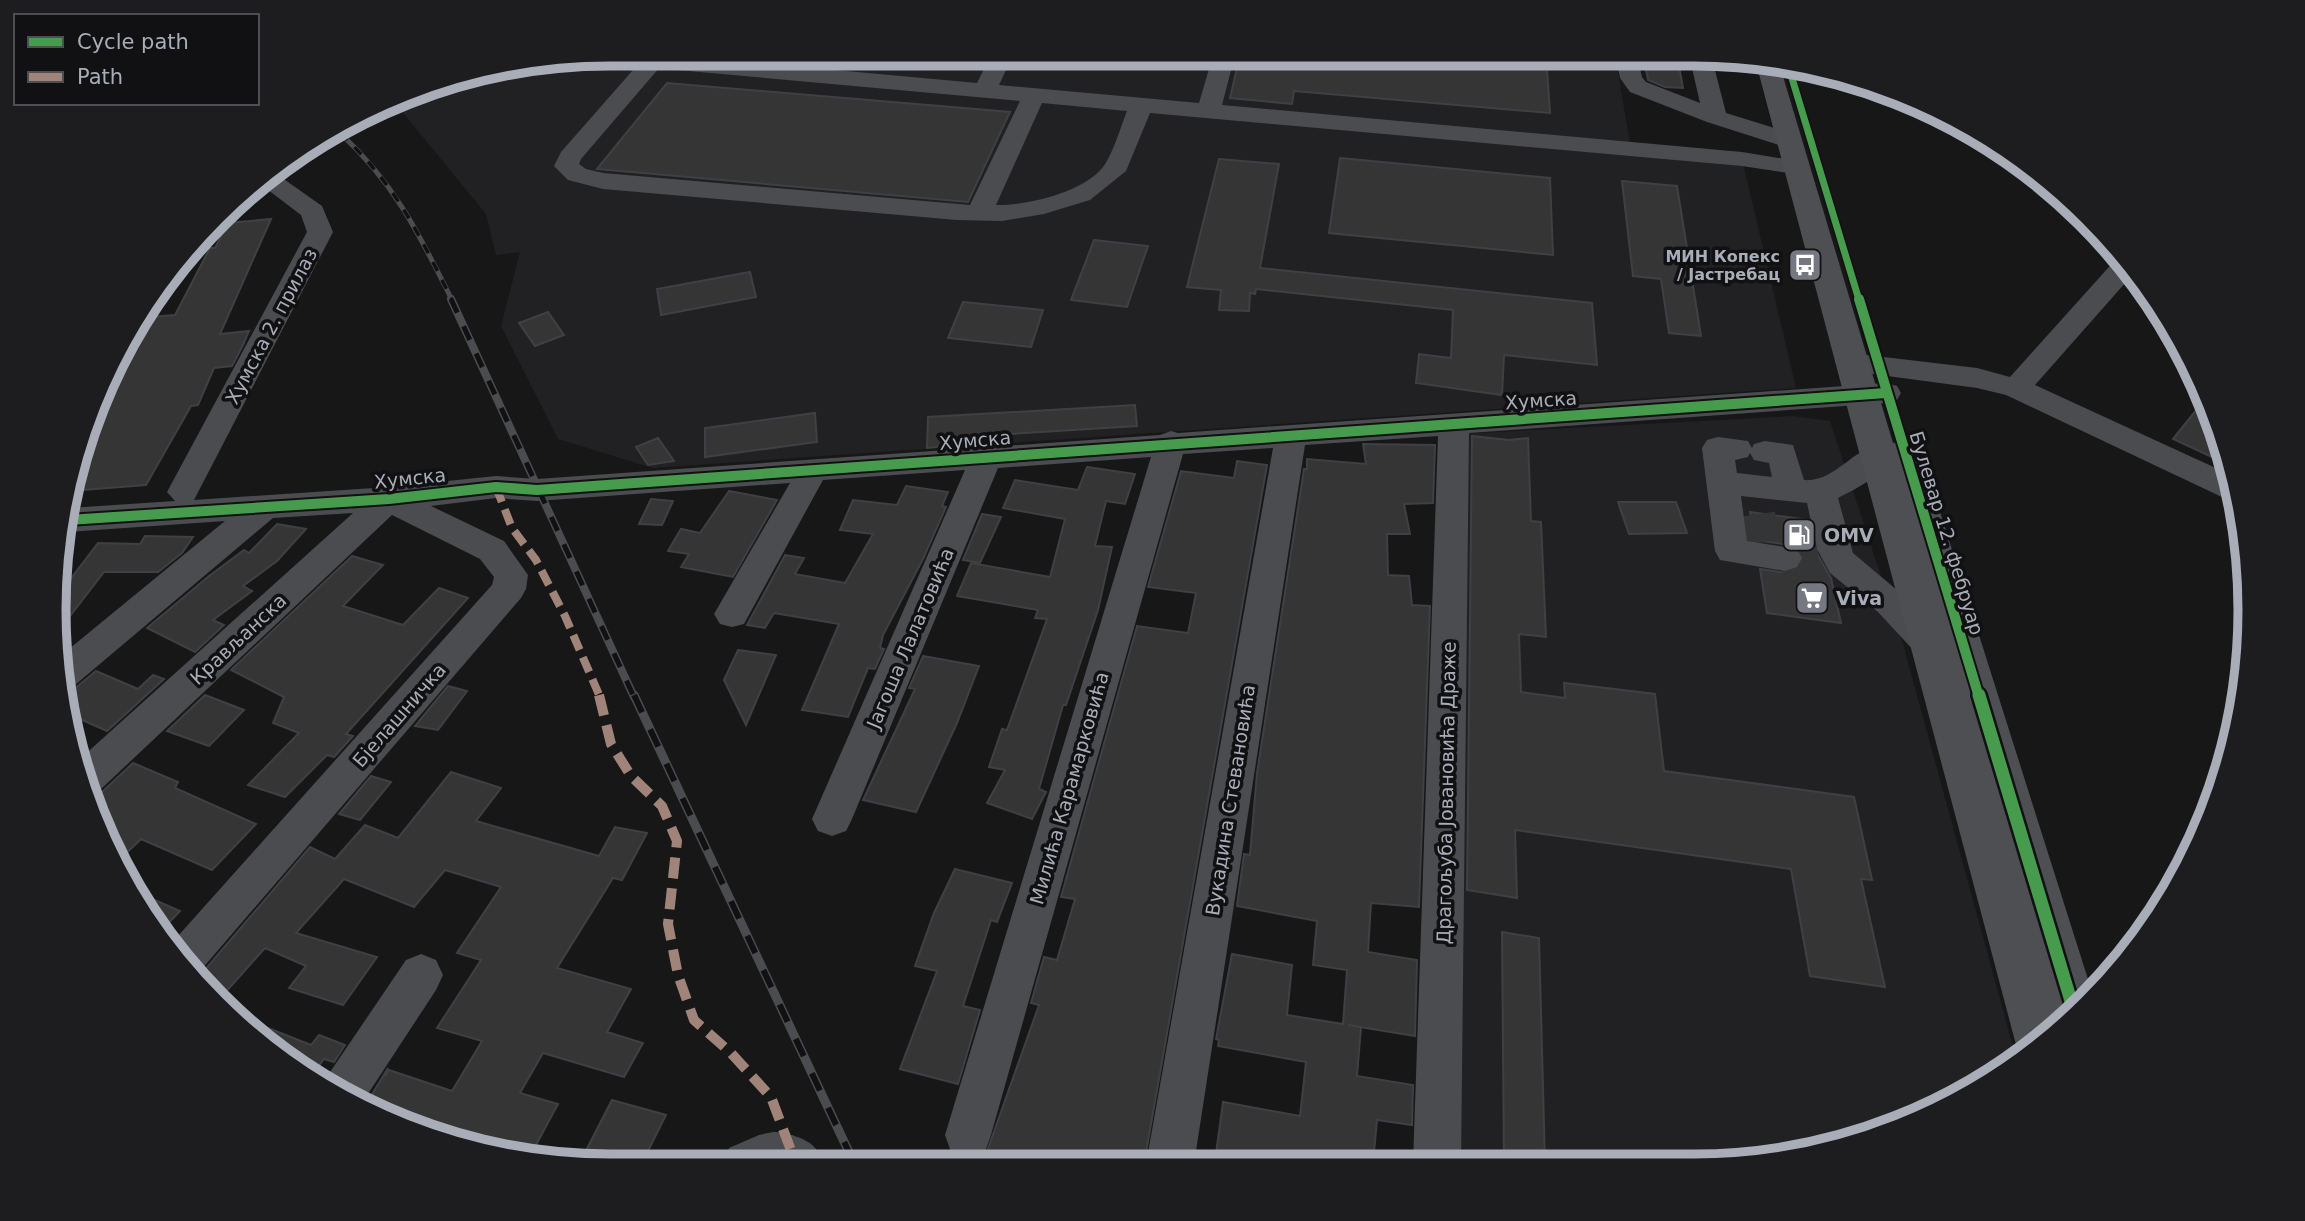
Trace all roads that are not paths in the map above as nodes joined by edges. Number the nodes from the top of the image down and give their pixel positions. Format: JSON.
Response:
{"nodes":[{"id":1,"x":638,"y":66,"type":"edge"},
{"id":2,"x":738,"y":66,"type":"edge"},
{"id":3,"x":997,"y":66,"type":"edge"},
{"id":4,"x":1221,"y":66,"type":"edge"},
{"id":5,"x":1628,"y":66,"type":"edge"},
{"id":6,"x":1703,"y":66,"type":"edge"},
{"id":7,"x":1769,"y":71,"type":"edge"},
{"id":8,"x":1791,"y":75,"type":"edge"},
{"id":9,"x":985,"y":90,"type":"junction"},
{"id":10,"x":1034,"y":95,"type":"junction"},
{"id":11,"x":1142,"y":104,"type":"junction"},
{"id":12,"x":1209,"y":111,"type":"junction"},
{"id":13,"x":1715,"y":117,"type":"junction"},
{"id":14,"x":1791,"y":154,"type":"junction"},
{"id":15,"x":274,"y":183,"type":"edge"},
{"id":16,"x":979,"y":213,"type":"junction"},
{"id":17,"x":2120,"y":272,"type":"edge"},
{"id":18,"x":1868,"y":379,"type":"junction"},
{"id":19,"x":2016,"y":388,"type":"junction"},
{"id":20,"x":1454,"y":423,"type":"junction"},
{"id":21,"x":1291,"y":436,"type":"junction"},
{"id":22,"x":1171,"y":442,"type":"junction"},
{"id":23,"x":1879,"y":455,"type":"junction"},
{"id":24,"x":988,"y":457,"type":"junction"},
{"id":25,"x":813,"y":470,"type":"junction"},
{"id":26,"x":2223,"y":485,"type":"edge"},
{"id":27,"x":1806,"y":492,"type":"junction"},
{"id":28,"x":78,"y":499,"type":"edge"},
{"id":29,"x":389,"y":499,"type":"junction"},
{"id":30,"x":193,"y":501,"type":"junction"},
{"id":31,"x":266,"y":506,"type":"junction"},
{"id":32,"x":74,"y":519,"type":"edge"},
{"id":33,"x":732,"y":614,"type":"dead end"},
{"id":34,"x":1928,"y":642,"type":"junction"},
{"id":35,"x":70,"y":668,"type":"edge"},
{"id":36,"x":91,"y":773,"type":"edge"},
{"id":37,"x":832,"y":819,"type":"dead end"},
{"id":38,"x":189,"y":955,"type":"edge"},
{"id":39,"x":421,"y":975,"type":"dead end"},
{"id":40,"x":2071,"y":1002,"type":"edge"},
{"id":41,"x":2038,"y":1033,"type":"edge"},
{"id":42,"x":347,"y":1086,"type":"edge"},
{"id":43,"x":968,"y":1135,"type":"dead end"},
{"id":44,"x":1172,"y":1154,"type":"edge"},
{"id":45,"x":1437,"y":1154,"type":"edge"}],
"edges":[{"from":1,"to":16,"type":"street"},
{"from":2,"to":9,"type":"street"},
{"from":3,"to":9,"type":"street"},
{"from":4,"to":12,"type":"street"},
{"from":5,"to":13,"type":"street"},
{"from":6,"to":13,"type":"street"},
{"from":7,"to":14,"type":"main road","name":"Булевар 12. фебруар"},
{"from":8,"to":18,"type":"main road","name":"Булевар 12. фебруар"},
{"from":9,"to":10,"type":"street"},
{"from":10,"to":11,"type":"street"},
{"from":10,"to":16,"type":"street"},
{"from":11,"to":12,"type":"street"},
{"from":11,"to":16,"type":"street"},
{"from":12,"to":14,"type":"street"},
{"from":13,"to":14,"type":"street"},
{"from":14,"to":18,"type":"main road","name":"Булевар 12. фебруар"},
{"from":15,"to":30,"type":"street","name":"Хумска 2. прилаз"},
{"from":17,"to":19,"type":"street"},
{"from":18,"to":19,"type":"street","name":"Хумска"},
{"from":18,"to":20,"type":"street","name":"Хумска"},
{"from":18,"to":23,"type":"main road","name":"Булевар 12. фебруар"},
{"from":18,"to":40,"type":"main road","name":"Булевар 12. фебруар"},
{"from":19,"to":26,"type":"street","name":"Хумска"},
{"from":20,"to":21,"type":"street","name":"Хумска"},
{"from":20,"to":45,"type":"street","name":"Драгољуба Јовановића Драже"},
{"from":21,"to":22,"type":"street","name":"Хумска"},
{"from":21,"to":44,"type":"street","name":"Вукадина Стевановића"},
{"from":22,"to":24,"type":"street","name":"Хумска"},
{"from":22,"to":43,"type":"street","name":"Милића Карамарковића"},
{"from":23,"to":27,"type":"street"},
{"from":23,"to":34,"type":"main road","name":"Булевар 12. фебруар"},
{"from":24,"to":25,"type":"street","name":"Хумска"},
{"from":24,"to":37,"type":"street","name":"Јагоша Лалатовића"},
{"from":25,"to":29,"type":"street","name":"Хумска"},
{"from":25,"to":33,"type":"street"},
{"from":27,"to":27,"type":"street"},
{"from":27,"to":34,"type":"street"},
{"from":28,"to":30,"type":"street","name":"Хумска"},
{"from":29,"to":31,"type":"street","name":"Хумска"},
{"from":29,"to":36,"type":"street","name":"Крављанска"},
{"from":29,"to":38,"type":"street","name":"Бјелашничка"},
{"from":30,"to":31,"type":"street","name":"Хумска"},
{"from":30,"to":32,"type":"street","name":"Хумска"},
{"from":31,"to":35,"type":"street"},
{"from":34,"to":41,"type":"main road","name":"Булевар 12. фебруар"},
{"from":39,"to":42,"type":"street"}]}
